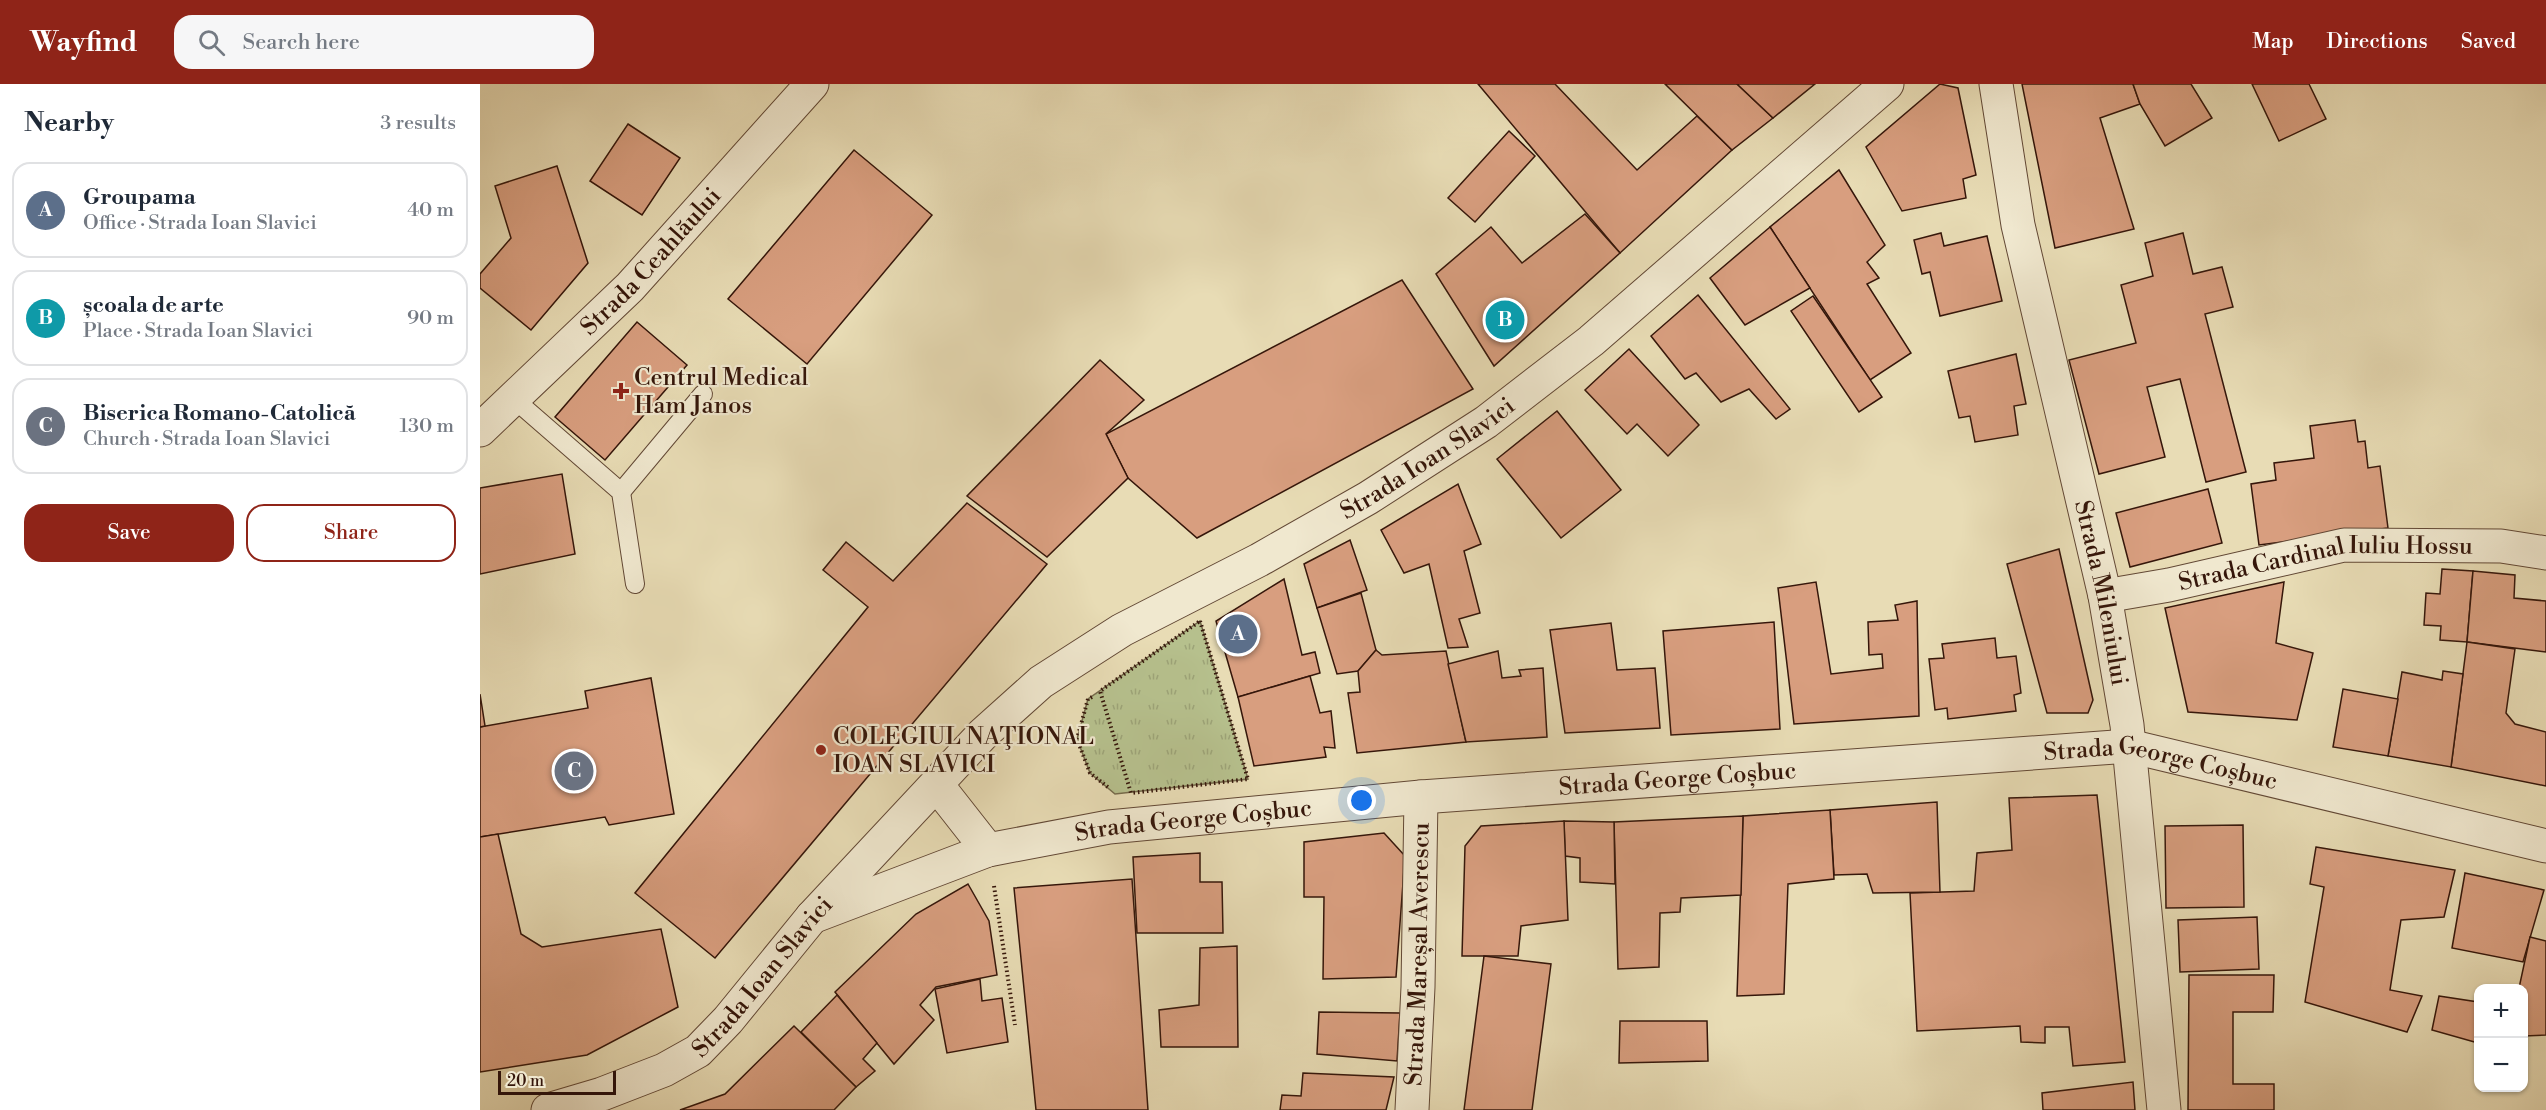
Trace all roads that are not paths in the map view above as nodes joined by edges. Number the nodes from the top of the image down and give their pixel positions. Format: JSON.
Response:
{"nodes":[{"id":1,"x":812,"y":84,"type":"edge"},
{"id":2,"x":1887,"y":84,"type":"edge"},
{"id":3,"x":1996,"y":84,"type":"edge"},
{"id":4,"x":703,"y":394,"type":"dead end"},
{"id":5,"x":514,"y":399,"type":"junction"},
{"id":6,"x":480,"y":430,"type":"edge"},
{"id":7,"x":621,"y":492,"type":"junction"},
{"id":8,"x":2546,"y":553,"type":"edge"},
{"id":9,"x":635,"y":584,"type":"dead end"},
{"id":10,"x":2105,"y":596,"type":"junction"},
{"id":11,"x":2129,"y":746,"type":"junction"},
{"id":12,"x":937,"y":784,"type":"junction"},
{"id":13,"x":1420,"y":797,"type":"junction"},
{"id":14,"x":2546,"y":846,"type":"edge"},
{"id":15,"x":988,"y":850,"type":"junction"},
{"id":16,"x":812,"y":917,"type":"junction"},
{"id":17,"x":548,"y":1110,"type":"edge"},
{"id":18,"x":1412,"y":1110,"type":"edge"},
{"id":19,"x":2164,"y":1110,"type":"edge"}],
"edges":[{"from":1,"to":5,"type":"street","name":"Strada Ceahlăului"},
{"from":2,"to":12,"type":"street","name":"Strada Ioan Slavici"},
{"from":3,"to":10,"type":"street","name":"Strada Mileniului"},
{"from":4,"to":7,"type":"lane"},
{"from":5,"to":6,"type":"street","name":"Strada Ceahlăului"},
{"from":5,"to":7,"type":"lane"},
{"from":7,"to":9,"type":"lane"},
{"from":8,"to":10,"type":"street","name":"Strada Cardinal Iuliu Hossu"},
{"from":10,"to":11,"type":"street","name":"Strada Mileniului"},
{"from":11,"to":13,"type":"street","name":"Strada George Coșbuc"},
{"from":11,"to":14,"type":"street","name":"Strada George Coșbuc"},
{"from":11,"to":19,"type":"street","name":"Strada Mileniului"},
{"from":12,"to":15,"type":"street"},
{"from":12,"to":16,"type":"street","name":"Strada Ioan Slavici"},
{"from":13,"to":15,"type":"street","name":"Strada George Coșbuc"},
{"from":13,"to":18,"type":"street","name":"Strada Mareșal Averescu"},
{"from":15,"to":16,"type":"street","name":"Strada George Coșbuc"},
{"from":16,"to":17,"type":"street","name":"Strada Ioan Slavici"}]}
